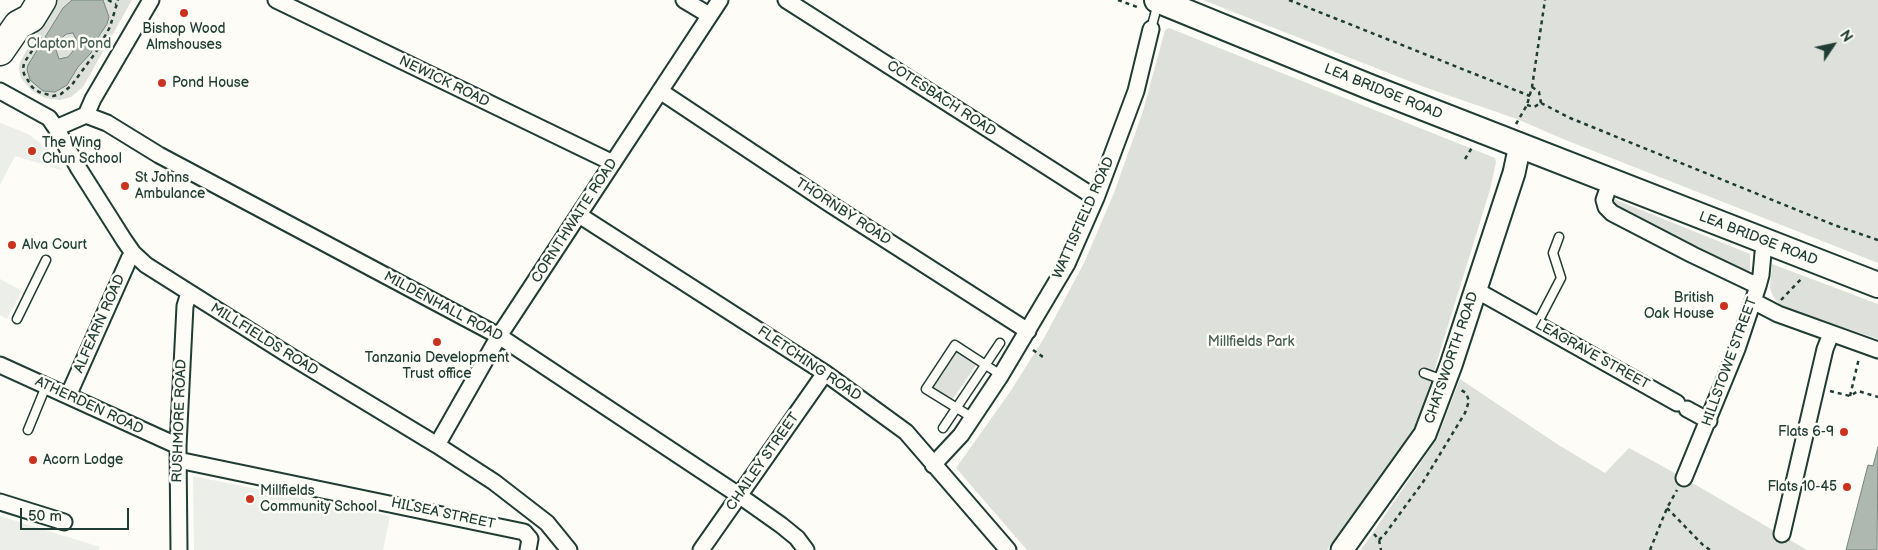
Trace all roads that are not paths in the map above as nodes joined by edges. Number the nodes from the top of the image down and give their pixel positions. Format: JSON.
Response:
{"nodes":[{"id":1,"x":42,"y":0,"type":"edge"},
{"id":2,"x":150,"y":0,"type":"edge"},
{"id":3,"x":276,"y":0,"type":"edge"},
{"id":4,"x":684,"y":0,"type":"edge"},
{"id":5,"x":720,"y":0,"type":"edge"},
{"id":6,"x":786,"y":0,"type":"edge"},
{"id":7,"x":1157,"y":5,"type":"edge"},
{"id":8,"x":20,"y":12,"type":"edge"},
{"id":9,"x":709,"y":15,"type":"junction"},
{"id":10,"x":1151,"y":29,"type":"joint"},
{"id":11,"x":0,"y":51,"type":"edge"},
{"id":12,"x":0,"y":91,"type":"edge"},
{"id":13,"x":660,"y":91,"type":"junction"},
{"id":14,"x":86,"y":115,"type":"junction"},
{"id":15,"x":56,"y":128,"type":"junction"},
{"id":16,"x":1518,"y":135,"type":"junction"},
{"id":17,"x":613,"y":163,"type":"junction"},
{"id":18,"x":1611,"y":180,"type":"junction"},
{"id":19,"x":1096,"y":198,"type":"junction"},
{"id":20,"x":580,"y":215,"type":"junction"},
{"id":21,"x":1559,"y":237,"type":"dead end"},
{"id":22,"x":1766,"y":242,"type":"junction"},
{"id":23,"x":133,"y":253,"type":"junction"},
{"id":24,"x":46,"y":260,"type":"dead end"},
{"id":25,"x":1878,"y":285,"type":"edge"},
{"id":26,"x":1758,"y":286,"type":"junction"},
{"id":27,"x":1476,"y":290,"type":"junction"},
{"id":28,"x":189,"y":293,"type":"junction"},
{"id":29,"x":1753,"y":301,"type":"junction"},
{"id":30,"x":17,"y":319,"type":"dead end"},
{"id":31,"x":1537,"y":324,"type":"junction"},
{"id":32,"x":1028,"y":331,"type":"junction"},
{"id":33,"x":1831,"y":334,"type":"junction"},
{"id":34,"x":499,"y":336,"type":"junction"},
{"id":35,"x":1000,"y":343,"type":"dead end"},
{"id":36,"x":1878,"y":350,"type":"edge"},
{"id":37,"x":0,"y":365,"type":"edge"},
{"id":38,"x":985,"y":365,"type":"junction"},
{"id":39,"x":825,"y":373,"type":"junction"},
{"id":40,"x":1424,"y":373,"type":"dead end"},
{"id":41,"x":1001,"y":375,"type":"junction"},
{"id":42,"x":1451,"y":384,"type":"junction"},
{"id":43,"x":46,"y":386,"type":"junction"},
{"id":44,"x":68,"y":396,"type":"junction"},
{"id":45,"x":956,"y":408,"type":"junction"},
{"id":46,"x":972,"y":418,"type":"junction"},
{"id":47,"x":1709,"y":421,"type":"junction"},
{"id":48,"x":943,"y":428,"type":"dead end"},
{"id":49,"x":28,"y":430,"type":"dead end"},
{"id":50,"x":437,"y":445,"type":"junction"},
{"id":51,"x":178,"y":453,"type":"junction"},
{"id":52,"x":933,"y":465,"type":"junction"},
{"id":53,"x":1684,"y":478,"type":"road end"},
{"id":54,"x":740,"y":496,"type":"junction"},
{"id":55,"x":0,"y":502,"type":"edge"},
{"id":56,"x":64,"y":522,"type":"dead end"},
{"id":57,"x":1782,"y":534,"type":"dead end"},
{"id":58,"x":529,"y":543,"type":"edge"},
{"id":59,"x":179,"y":550,"type":"edge"},
{"id":60,"x":569,"y":550,"type":"edge"},
{"id":61,"x":701,"y":550,"type":"edge"},
{"id":62,"x":806,"y":550,"type":"edge"},
{"id":63,"x":1008,"y":550,"type":"edge"},
{"id":64,"x":1342,"y":550,"type":"edge"}],
"edges":[{"from":1,"to":8,"type":"highway"},
{"from":2,"to":14,"type":"street"},
{"from":3,"to":17,"type":"street","name":"NEWICK ROAD"},
{"from":4,"to":9,"type":"street"},
{"from":5,"to":9,"type":"street","name":"CORNTHWAITE ROAD"},
{"from":6,"to":19,"type":"street","name":"COTESBACH ROAD"},
{"from":7,"to":10,"type":"lane","name":"WATTISFIELD ROAD"},
{"from":7,"to":16,"type":"main road","name":"LEA BRIDGE ROAD"},
{"from":8,"to":11,"type":"highway"},
{"from":9,"to":13,"type":"street","name":"CORNTHWAITE ROAD"},
{"from":10,"to":19,"type":"street","name":"WATTISFIELD ROAD"},
{"from":12,"to":15,"type":"street","name":"MILLFIELDS ROAD"},
{"from":13,"to":17,"type":"street","name":"CORNTHWAITE ROAD"},
{"from":13,"to":32,"type":"street","name":"THORNBY ROAD"},
{"from":14,"to":15,"type":"street"},
{"from":14,"to":34,"type":"street","name":"MILDENHALL ROAD"},
{"from":15,"to":23,"type":"street","name":"MILLFIELDS ROAD"},
{"from":16,"to":18,"type":"main road","name":"LEA BRIDGE ROAD"},
{"from":16,"to":27,"type":"street","name":"CHATSWORTH ROAD"},
{"from":17,"to":20,"type":"street","name":"CORNTHWAITE ROAD"},
{"from":18,"to":22,"type":"main road","name":"LEA BRIDGE ROAD"},
{"from":18,"to":26,"type":"street"},
{"from":19,"to":32,"type":"street","name":"WATTISFIELD ROAD"},
{"from":20,"to":34,"type":"street","name":"CORNTHWAITE ROAD"},
{"from":20,"to":39,"type":"street","name":"FLETCHING ROAD"},
{"from":21,"to":31,"type":"lane"},
{"from":22,"to":25,"type":"main road","name":"LEA BRIDGE ROAD"},
{"from":22,"to":26,"type":"street","name":"HILLSTOWE STREET"},
{"from":23,"to":28,"type":"street","name":"MILLFIELDS ROAD"},
{"from":23,"to":44,"type":"street","name":"ALFEARN ROAD"},
{"from":24,"to":30,"type":"lane"},
{"from":26,"to":29,"type":"street","name":"HILLSTOWE STREET"},
{"from":27,"to":31,"type":"street","name":"LEAGRAVE STREET"},
{"from":27,"to":42,"type":"street","name":"CHATSWORTH ROAD"},
{"from":28,"to":50,"type":"street","name":"MILLFIELDS ROAD"},
{"from":28,"to":51,"type":"street","name":"RUSHMORE ROAD"},
{"from":29,"to":33,"type":"street"},
{"from":29,"to":47,"type":"street","name":"HILLSTOWE STREET"},
{"from":31,"to":47,"type":"street","name":"LEAGRAVE STREET"},
{"from":32,"to":41,"type":"street","name":"WATTISFIELD ROAD"},
{"from":33,"to":36,"type":"street"},
{"from":33,"to":57,"type":"street"},
{"from":34,"to":50,"type":"street","name":"CORNTHWAITE ROAD"},
{"from":34,"to":54,"type":"street","name":"MILDENHALL ROAD"},
{"from":35,"to":38,"type":"lane"},
{"from":37,"to":43,"type":"street","name":"ATHERDEN ROAD"},
{"from":38,"to":41,"type":"lane"},
{"from":38,"to":45,"type":"lane"},
{"from":38,"to":45,"type":"lane"},
{"from":39,"to":52,"type":"street","name":"FLETCHING ROAD"},
{"from":39,"to":54,"type":"street","name":"CHAILEY STREET"},
{"from":40,"to":42,"type":"lane"},
{"from":41,"to":46,"type":"street","name":"WATTISFIELD ROAD"},
{"from":42,"to":64,"type":"street","name":"CHATSWORTH ROAD"},
{"from":43,"to":44,"type":"street","name":"ATHERDEN ROAD"},
{"from":43,"to":49,"type":"lane"},
{"from":44,"to":51,"type":"street","name":"ATHERDEN ROAD"},
{"from":45,"to":46,"type":"lane"},
{"from":45,"to":48,"type":"lane"},
{"from":46,"to":52,"type":"street","name":"WATTISFIELD ROAD"},
{"from":47,"to":53,"type":"street","name":"HILLSTOWE STREET"},
{"from":50,"to":60,"type":"street","name":"MILLFIELDS ROAD"},
{"from":51,"to":58,"type":"street","name":"HILSEA STREET"},
{"from":51,"to":59,"type":"street","name":"RUSHMORE ROAD"},
{"from":52,"to":63,"type":"street","name":"FLETCHING ROAD"},
{"from":54,"to":61,"type":"street","name":"CHAILEY STREET"},
{"from":54,"to":62,"type":"street","name":"MILDENHALL ROAD"},
{"from":55,"to":56,"type":"street"}]}
